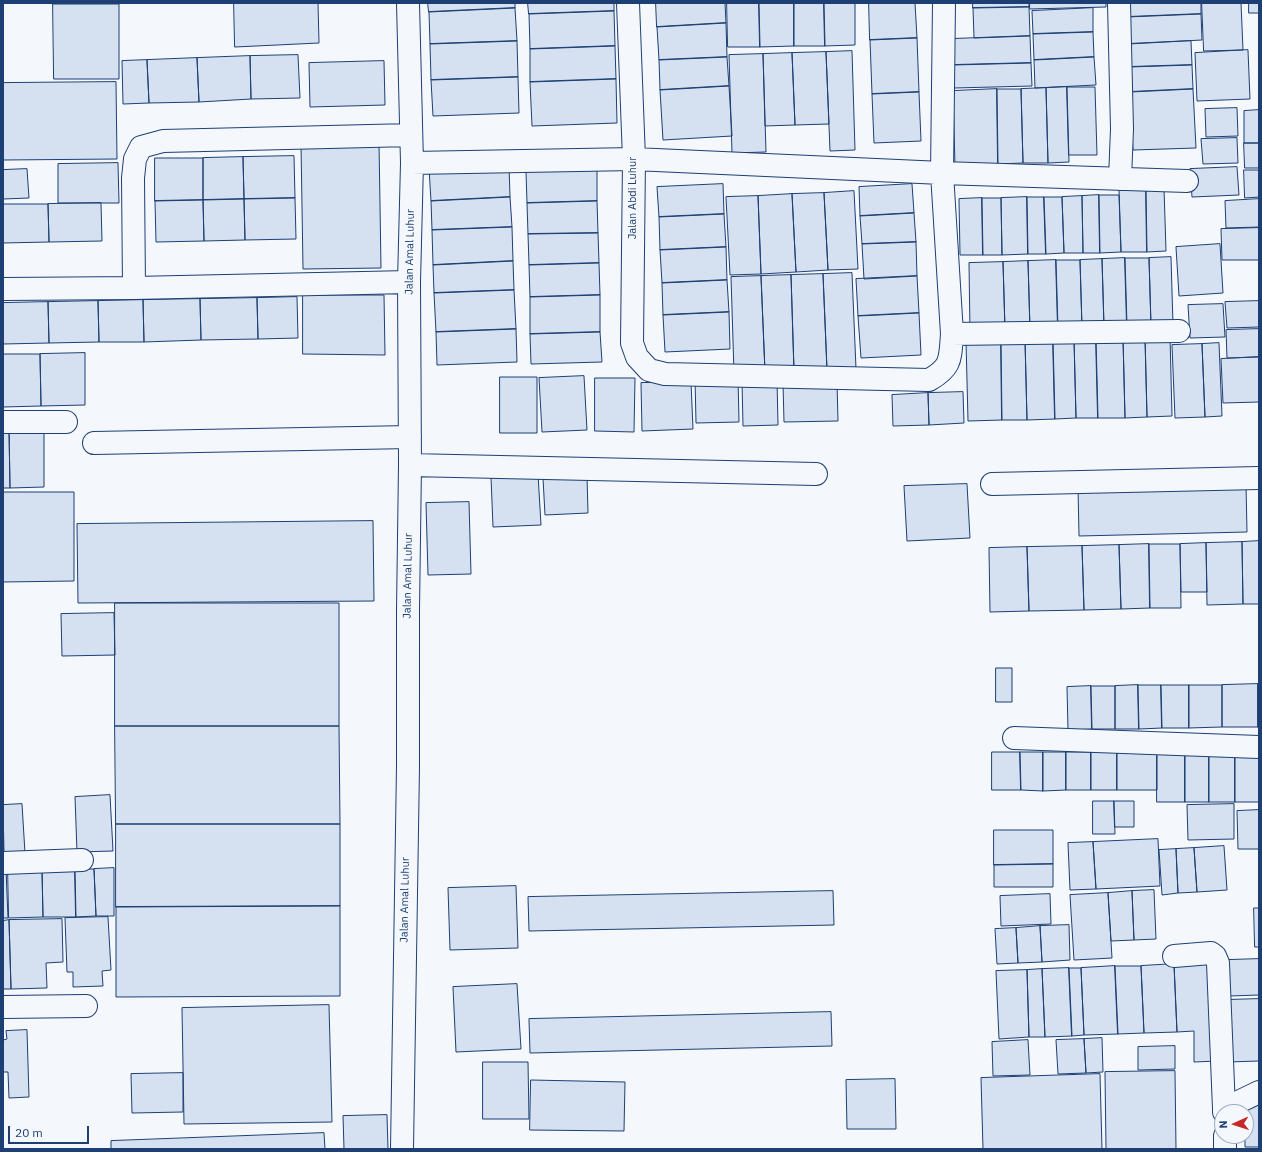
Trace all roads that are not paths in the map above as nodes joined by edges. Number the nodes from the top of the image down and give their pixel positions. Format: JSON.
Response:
{"nodes":[{"id":1,"x":408,"y":3,"type":"edge"},
{"id":2,"x":628,"y":3,"type":"edge"},
{"id":3,"x":944,"y":3,"type":"edge"},
{"id":4,"x":1119,"y":3,"type":"edge"},
{"id":5,"x":411,"y":135,"type":"junction"},
{"id":6,"x":634,"y":159,"type":"junction"},
{"id":7,"x":412,"y":163,"type":"junction"},
{"id":8,"x":942,"y":173,"type":"junction"},
{"id":9,"x":1120,"y":179,"type":"junction"},
{"id":10,"x":1187,"y":180,"type":"dead end"},
{"id":11,"x":410,"y":282,"type":"junction"},
{"id":12,"x":3,"y":288,"type":"edge"},
{"id":13,"x":134,"y":288,"type":"junction"},
{"id":14,"x":1179,"y":330,"type":"dead end"},
{"id":15,"x":952,"y":334,"type":"junction"},
{"id":16,"x":3,"y":422,"type":"edge"},
{"id":17,"x":66,"y":422,"type":"dead end"},
{"id":18,"x":410,"y":437,"type":"junction"},
{"id":19,"x":94,"y":443,"type":"dead end"},
{"id":20,"x":410,"y":465,"type":"junction"},
{"id":21,"x":816,"y":474,"type":"dead end"},
{"id":22,"x":1259,"y":478,"type":"edge"},
{"id":23,"x":992,"y":484,"type":"dead end"},
{"id":24,"x":1014,"y":738,"type":"dead end"},
{"id":25,"x":1259,"y":747,"type":"edge"},
{"id":26,"x":82,"y":860,"type":"dead end"},
{"id":27,"x":3,"y":863,"type":"edge"},
{"id":28,"x":1174,"y":956,"type":"dead end"},
{"id":29,"x":86,"y":1006,"type":"dead end"},
{"id":30,"x":3,"y":1007,"type":"edge"},
{"id":31,"x":1259,"y":1092,"type":"edge"},
{"id":32,"x":1224,"y":1104,"type":"edge"},
{"id":33,"x":1237,"y":1104,"type":"edge"},
{"id":34,"x":402,"y":1149,"type":"edge"}],
"edges":[{"from":1,"to":5,"type":"street","name":"Jalan Amal Luhur"},
{"from":2,"to":6,"type":"street","name":"Jalan Abdi Luhur"},
{"from":3,"to":8,"type":"street","name":"Jalan Abdi Luhur"},
{"from":4,"to":9,"type":"street"},
{"from":5,"to":7,"type":"street","name":"Jalan Amal Luhur"},
{"from":5,"to":13,"type":"street"},
{"from":6,"to":7,"type":"street"},
{"from":6,"to":8,"type":"street"},
{"from":6,"to":15,"type":"street","name":"Jalan Abdi Luhur"},
{"from":7,"to":11,"type":"street","name":"Jalan Amal Luhur"},
{"from":8,"to":9,"type":"street"},
{"from":8,"to":15,"type":"street","name":"Jalan Abdi Luhur"},
{"from":9,"to":10,"type":"street"},
{"from":11,"to":13,"type":"street"},
{"from":11,"to":18,"type":"street","name":"Jalan Amal Luhur"},
{"from":12,"to":13,"type":"street"},
{"from":14,"to":15,"type":"street"},
{"from":16,"to":17,"type":"street"},
{"from":18,"to":19,"type":"street"},
{"from":18,"to":20,"type":"street","name":"Jalan Amal Luhur"},
{"from":20,"to":21,"type":"street"},
{"from":20,"to":34,"type":"street","name":"Jalan Amal Luhur"},
{"from":22,"to":23,"type":"street"},
{"from":24,"to":25,"type":"street"},
{"from":26,"to":27,"type":"street"},
{"from":28,"to":32,"type":"street"},
{"from":29,"to":30,"type":"street"},
{"from":31,"to":33,"type":"street"}]}
